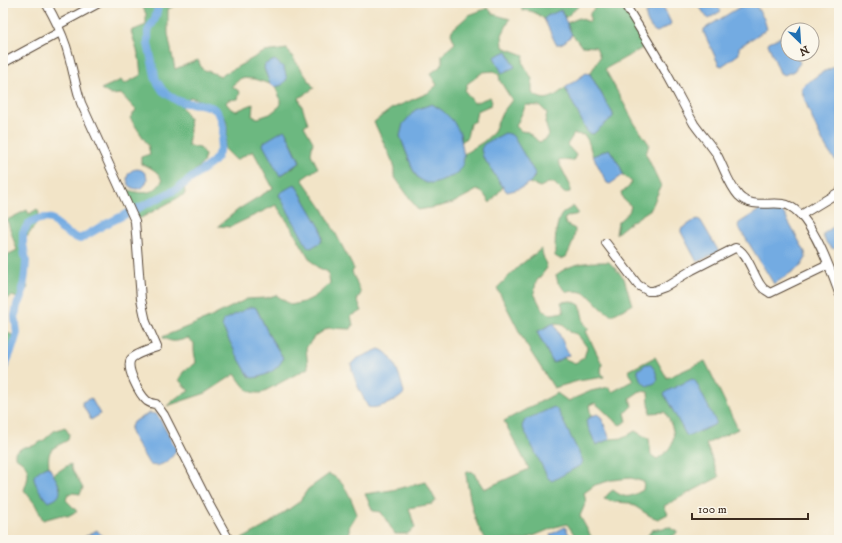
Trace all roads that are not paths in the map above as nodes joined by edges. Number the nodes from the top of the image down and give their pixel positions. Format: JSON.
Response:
{"nodes":[{"id":1,"x":46,"y":3,"type":"edge"},
{"id":2,"x":624,"y":3,"type":"edge"},
{"id":3,"x":97,"y":4,"type":"dead end"},
{"id":4,"x":59,"y":28,"type":"junction"},
{"id":5,"x":3,"y":63,"type":"edge"},
{"id":6,"x":839,"y":192,"type":"edge"},
{"id":7,"x":801,"y":216,"type":"junction"},
{"id":8,"x":606,"y":243,"type":"dead end"},
{"id":9,"x":828,"y":265,"type":"junction"},
{"id":10,"x":839,"y":293,"type":"edge"},
{"id":11,"x":229,"y":540,"type":"edge"}],
"edges":[{"from":1,"to":4,"type":"street"},
{"from":2,"to":7,"type":"street"},
{"from":3,"to":4,"type":"street"},
{"from":4,"to":5,"type":"street"},
{"from":4,"to":11,"type":"street"},
{"from":6,"to":7,"type":"street"},
{"from":7,"to":9,"type":"street"},
{"from":8,"to":9,"type":"street"},
{"from":9,"to":10,"type":"street"}]}
